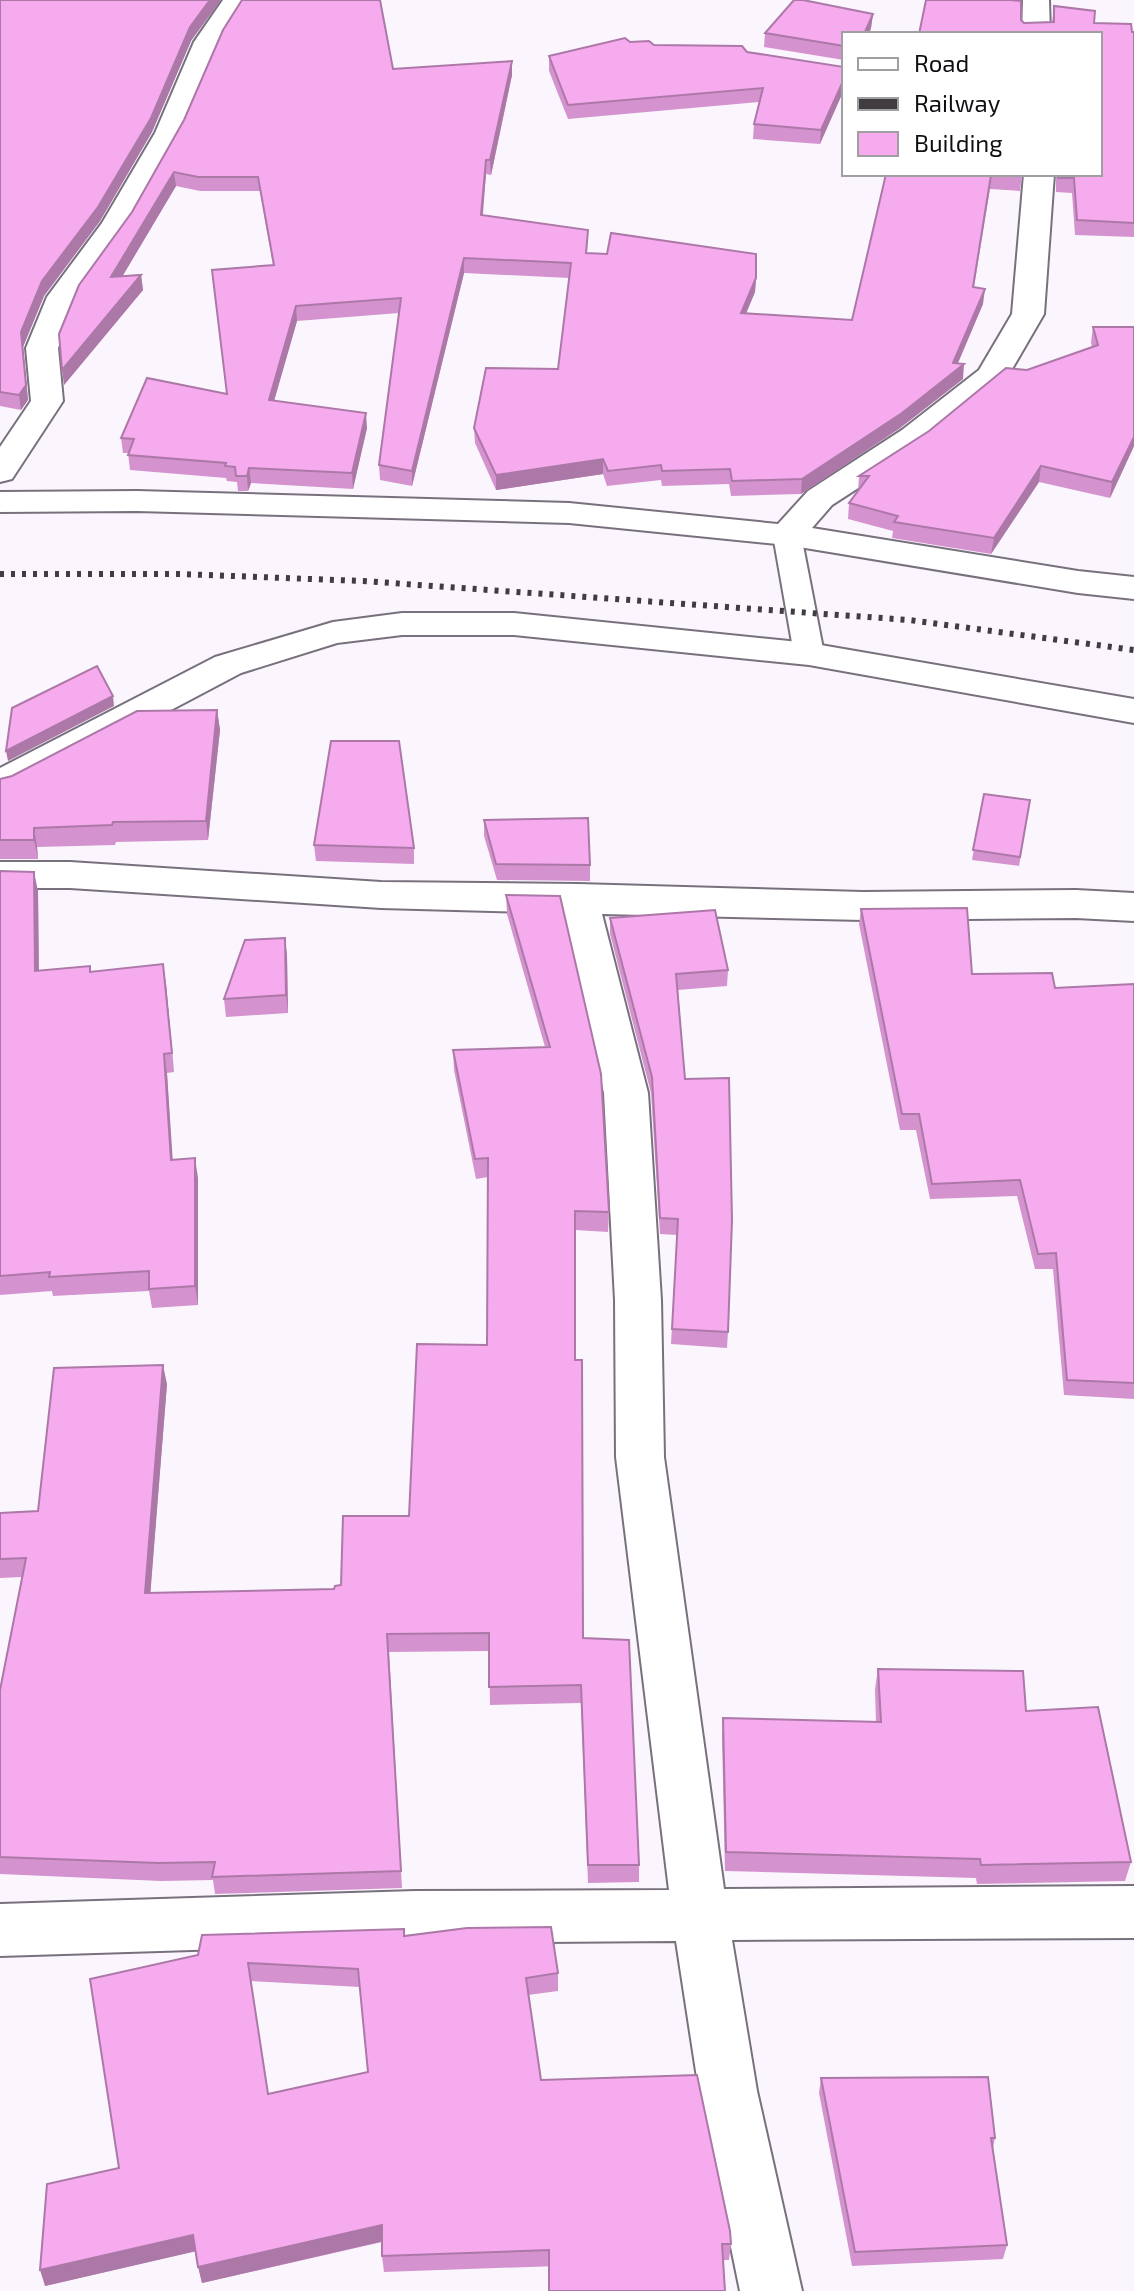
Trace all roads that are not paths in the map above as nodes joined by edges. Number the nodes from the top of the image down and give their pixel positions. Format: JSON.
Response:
{"nodes":[{"id":1,"x":236,"y":0,"type":"edge"},
{"id":2,"x":1036,"y":0,"type":"edge"},
{"id":3,"x":1036,"y":32,"type":"edge"},
{"id":4,"x":1039,"y":176,"type":"edge"},
{"id":5,"x":0,"y":472,"type":"edge"},
{"id":6,"x":0,"y":502,"type":"edge"},
{"id":7,"x":787,"y":535,"type":"junction"},
{"id":8,"x":1134,"y":588,"type":"edge"},
{"id":9,"x":809,"y":654,"type":"junction"},
{"id":10,"x":1134,"y":711,"type":"edge"},
{"id":11,"x":0,"y":784,"type":"edge"},
{"id":12,"x":0,"y":875,"type":"edge"},
{"id":13,"x":578,"y":897,"type":"junction"},
{"id":14,"x":1134,"y":907,"type":"edge"},
{"id":15,"x":1134,"y":1912,"type":"edge"},
{"id":16,"x":700,"y":1913,"type":"junction"},
{"id":17,"x":0,"y":1930,"type":"edge"},
{"id":18,"x":771,"y":2291,"type":"edge"}],
"edges":[{"from":1,"to":5,"type":"street"},
{"from":2,"to":3,"type":"street"},
{"from":4,"to":7,"type":"street"},
{"from":6,"to":7,"type":"street"},
{"from":7,"to":8,"type":"street"},
{"from":7,"to":9,"type":"lane"},
{"from":9,"to":10,"type":"street"},
{"from":9,"to":11,"type":"street"},
{"from":12,"to":13,"type":"street"},
{"from":13,"to":14,"type":"street"},
{"from":13,"to":16,"type":"street"},
{"from":15,"to":16,"type":"street"},
{"from":16,"to":17,"type":"street"},
{"from":16,"to":18,"type":"street"}]}
